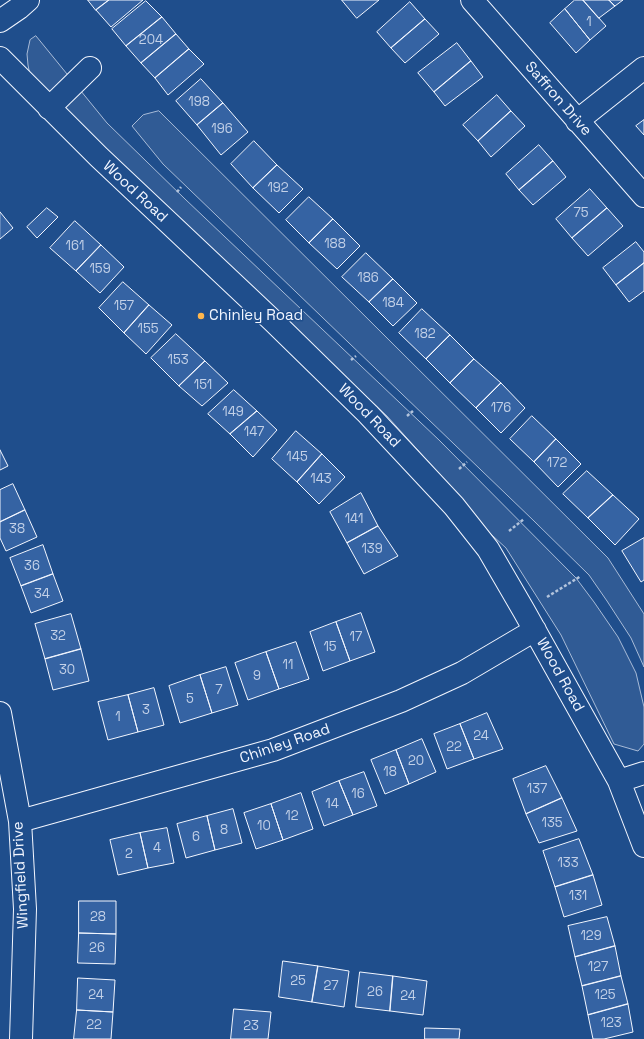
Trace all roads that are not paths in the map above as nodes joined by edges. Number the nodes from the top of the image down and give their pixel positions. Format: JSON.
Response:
{"nodes":[{"id":1,"x":28,"y":0,"type":"edge"},
{"id":2,"x":472,"y":0,"type":"edge"},
{"id":3,"x":0,"y":21,"type":"edge"},
{"id":4,"x":90,"y":68,"type":"dead end"},
{"id":5,"x":644,"y":68,"type":"edge"},
{"id":6,"x":4,"y":69,"type":"edge"},
{"id":7,"x":49,"y":108,"type":"junction"},
{"id":8,"x":577,"y":121,"type":"junction"},
{"id":9,"x":644,"y":196,"type":"edge"},
{"id":10,"x":535,"y":630,"type":"junction"},
{"id":11,"x":0,"y":713,"type":"edge"},
{"id":12,"x":644,"y":773,"type":"edge"},
{"id":13,"x":619,"y":781,"type":"junction"},
{"id":14,"x":20,"y":821,"type":"junction"},
{"id":15,"x":644,"y":846,"type":"edge"},
{"id":16,"x":21,"y":1039,"type":"edge"}],
"edges":[{"from":1,"to":3,"type":"street"},
{"from":2,"to":8,"type":"street","name":"Saffron Drive"},
{"from":4,"to":7,"type":"street"},
{"from":5,"to":8,"type":"street"},
{"from":6,"to":7,"type":"street","name":"Wood Road"},
{"from":7,"to":10,"type":"street","name":"Wood Road"},
{"from":8,"to":9,"type":"street","name":"Saffron Drive"},
{"from":10,"to":13,"type":"street","name":"Wood Road"},
{"from":10,"to":14,"type":"street","name":"Chinley Road"},
{"from":11,"to":14,"type":"street","name":"Wingfield Drive"},
{"from":12,"to":13,"type":"street"},
{"from":13,"to":15,"type":"street","name":"Wood Road"},
{"from":14,"to":16,"type":"street","name":"Wingfield Drive"}]}
